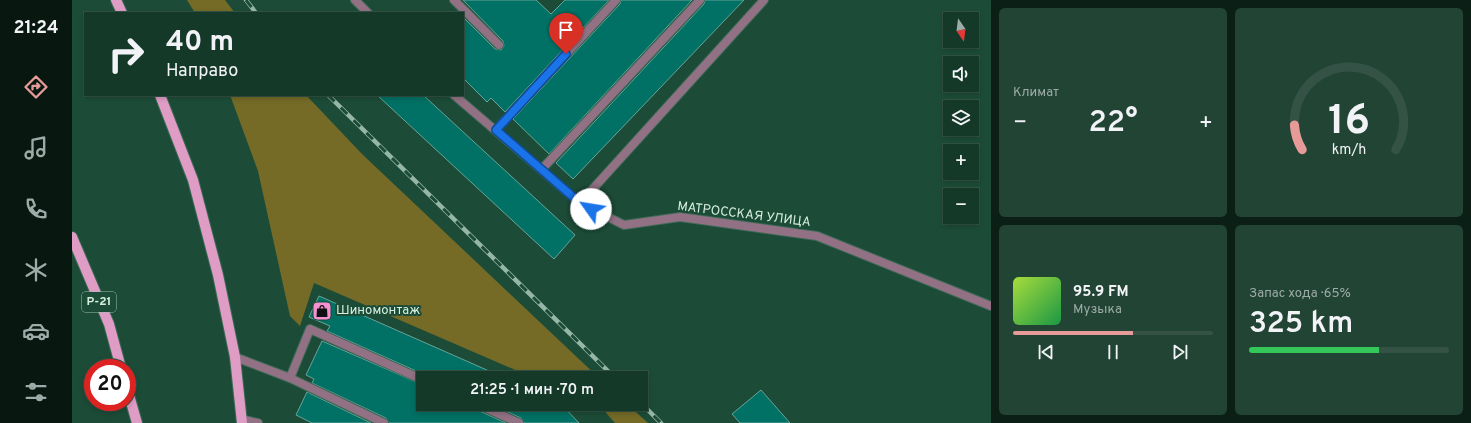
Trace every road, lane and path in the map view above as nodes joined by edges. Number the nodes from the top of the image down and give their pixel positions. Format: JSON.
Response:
{"nodes":[{"id":1,"x":116,"y":0,"type":"edge"},
{"id":2,"x":355,"y":0,"type":"edge"},
{"id":3,"x":454,"y":0,"type":"edge"},
{"id":4,"x":616,"y":0,"type":"edge"},
{"id":5,"x":700,"y":0,"type":"edge"},
{"id":6,"x":764,"y":0,"type":"edge"},
{"id":7,"x":122,"y":12,"type":"edge"},
{"id":8,"x":367,"y":12,"type":"edge"},
{"id":9,"x":500,"y":45,"type":"dead end"},
{"id":10,"x":160,"y":96,"type":"edge"},
{"id":11,"x":455,"y":96,"type":"edge"},
{"id":12,"x":496,"y":130,"type":"junction"},
{"id":13,"x":542,"y":170,"type":"junction"},
{"id":14,"x":580,"y":203,"type":"junction"},
{"id":15,"x":72,"y":237,"type":"edge"},
{"id":16,"x":991,"y":306,"type":"edge"},
{"id":17,"x":235,"y":357,"type":"junction"},
{"id":18,"x":119,"y":359,"type":"edge"},
{"id":19,"x":416,"y":377,"type":"edge"},
{"id":20,"x":290,"y":378,"type":"junction"},
{"id":21,"x":134,"y":411,"type":"edge"},
{"id":22,"x":492,"y":411,"type":"edge"},
{"id":23,"x":242,"y":421,"type":"edge"},
{"id":24,"x":137,"y":423,"type":"edge"},
{"id":25,"x":258,"y":423,"type":"edge"},
{"id":26,"x":384,"y":423,"type":"edge"},
{"id":27,"x":519,"y":423,"type":"edge"}],
"edges":[{"from":1,"to":7,"type":"main road"},
{"from":2,"to":8,"type":"lane"},
{"from":3,"to":9,"type":"lane"},
{"from":4,"to":12,"type":"lane"},
{"from":5,"to":13,"type":"lane"},
{"from":6,"to":14,"type":"lane"},
{"from":10,"to":17,"type":"main road"},
{"from":11,"to":12,"type":"lane","name":"МАТРОССКАЯ УЛИЦА"},
{"from":12,"to":13,"type":"lane","name":"МАТРОССКАЯ УЛИЦА"},
{"from":13,"to":14,"type":"lane","name":"МАТРОССКАЯ УЛИЦА"},
{"from":14,"to":16,"type":"lane","name":"МАТРОССКАЯ УЛИЦА"},
{"from":15,"to":18,"type":"main road","number":"Р-21"},
{"from":17,"to":20,"type":"lane"},
{"from":17,"to":23,"type":"main road"},
{"from":19,"to":20,"type":"lane"},
{"from":20,"to":26,"type":"lane"},
{"from":21,"to":24,"type":"main road"},
{"from":22,"to":27,"type":"lane"},
{"from":23,"to":25,"type":"lane"}]}
